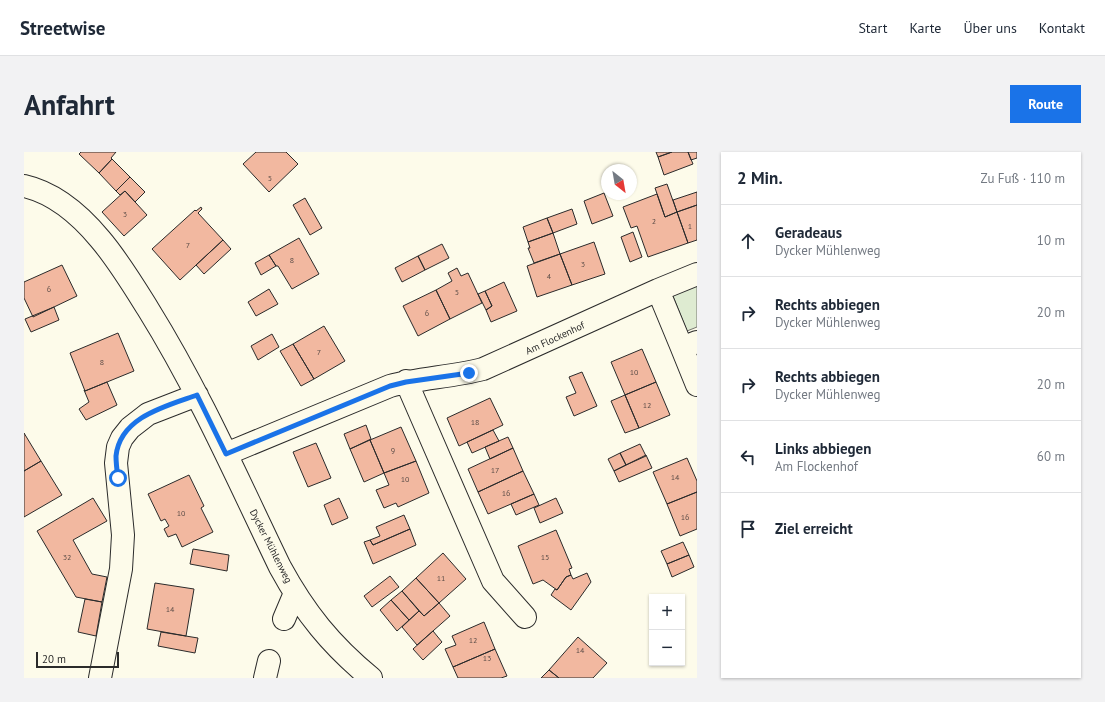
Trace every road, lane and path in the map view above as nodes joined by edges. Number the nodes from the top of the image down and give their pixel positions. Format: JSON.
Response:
{"nodes":[{"id":1,"x":24,"y":186,"type":"edge"},
{"id":2,"x":697,"y":274,"type":"edge"},
{"id":3,"x":658,"y":290,"type":"junction"},
{"id":4,"x":690,"y":345,"type":"edge"},
{"id":5,"x":406,"y":382,"type":"junction"},
{"id":6,"x":697,"y":385,"type":"edge"},
{"id":7,"x":197,"y":395,"type":"junction"},
{"id":8,"x":226,"y":454,"type":"junction"},
{"id":9,"x":295,"y":593,"type":"junction"},
{"id":10,"x":525,"y":617,"type":"dead end"},
{"id":11,"x":284,"y":619,"type":"dead end"},
{"id":12,"x":100,"y":678,"type":"edge"},
{"id":13,"x":371,"y":678,"type":"edge"}],
"edges":[{"from":1,"to":7,"type":"street","name":"Dycker Mühlenweg"},
{"from":2,"to":3,"type":"street","name":"Am Flockenhof"},
{"from":3,"to":4,"type":"street"},
{"from":3,"to":5,"type":"street","name":"Am Flockenhof"},
{"from":4,"to":6,"type":"street"},
{"from":5,"to":8,"type":"street","name":"Am Flockenhof"},
{"from":5,"to":10,"type":"street"},
{"from":7,"to":8,"type":"street","name":"Dycker Mühlenweg"},
{"from":7,"to":12,"type":"street"},
{"from":8,"to":9,"type":"street","name":"Dycker Mühlenweg"},
{"from":9,"to":11,"type":"street"},
{"from":9,"to":13,"type":"street","name":"Dycker Mühlenweg"}]}
